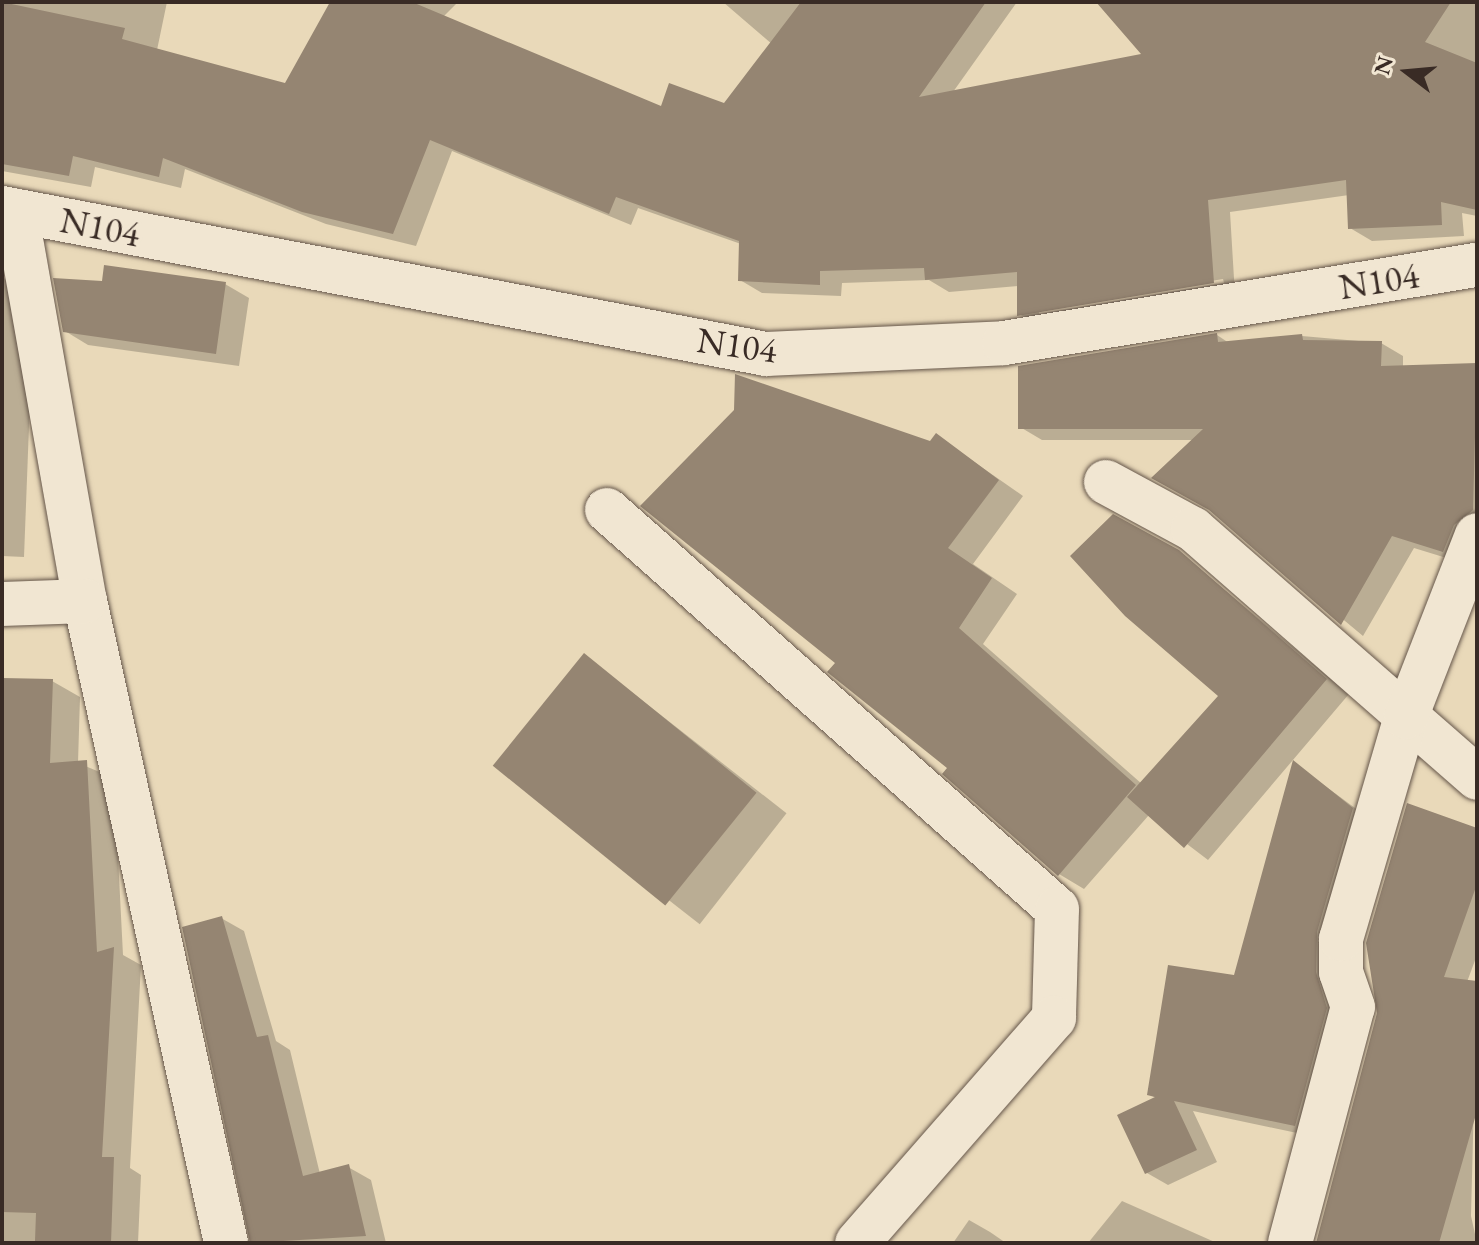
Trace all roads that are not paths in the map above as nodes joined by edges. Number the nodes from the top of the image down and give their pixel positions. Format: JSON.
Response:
{"nodes":[{"id":1,"x":9,"y":209,"type":"edge"},
{"id":2,"x":1477,"y":265,"type":"edge"},
{"id":3,"x":1106,"y":482,"type":"dead end"},
{"id":4,"x":607,"y":510,"type":"dead end"},
{"id":5,"x":1477,"y":535,"type":"edge"},
{"id":6,"x":85,"y":601,"type":"junction"},
{"id":7,"x":2,"y":604,"type":"edge"},
{"id":8,"x":1406,"y":717,"type":"junction"},
{"id":9,"x":1477,"y":778,"type":"edge"},
{"id":10,"x":226,"y":1243,"type":"edge"},
{"id":11,"x":857,"y":1243,"type":"edge"},
{"id":12,"x":1290,"y":1243,"type":"edge"}],
"edges":[{"from":1,"to":2,"type":"street","name":"N104","number":"N104"},
{"from":1,"to":6,"type":"street"},
{"from":3,"to":8,"type":"street"},
{"from":4,"to":11,"type":"street"},
{"from":5,"to":8,"type":"street"},
{"from":6,"to":7,"type":"street"},
{"from":6,"to":10,"type":"street"},
{"from":8,"to":9,"type":"street"},
{"from":8,"to":12,"type":"street"}]}
